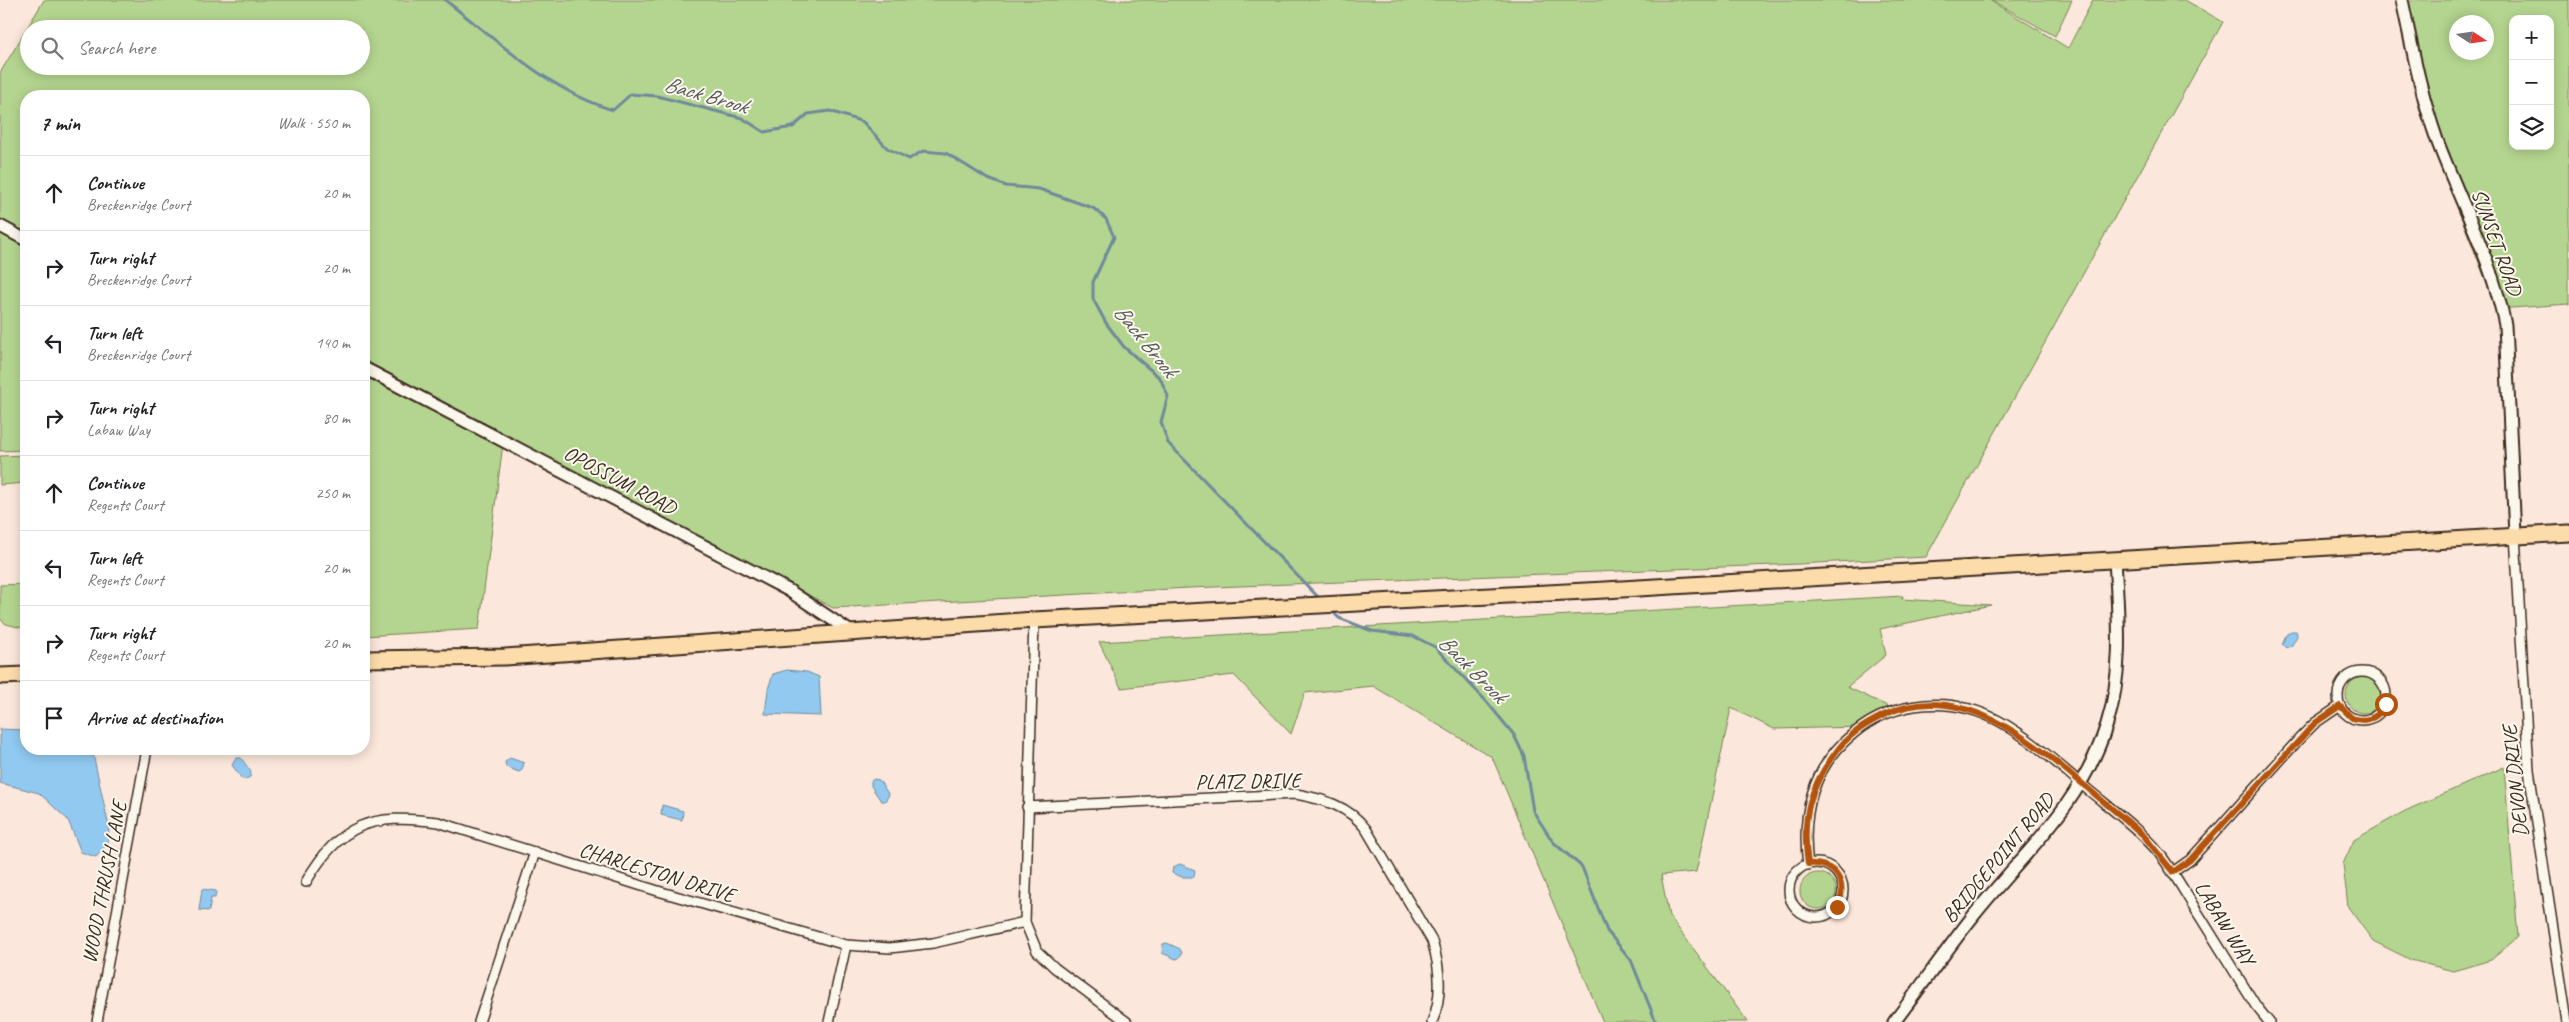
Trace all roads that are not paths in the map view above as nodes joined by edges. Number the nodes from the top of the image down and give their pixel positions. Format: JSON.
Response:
{"nodes":[{"id":1,"x":2402,"y":0,"type":"edge"},
{"id":2,"x":0,"y":226,"type":"edge"},
{"id":3,"x":20,"y":237,"type":"edge"},
{"id":4,"x":370,"y":371,"type":"edge"},
{"id":5,"x":2569,"y":534,"type":"edge"},
{"id":6,"x":2514,"y":536,"type":"junction"},
{"id":7,"x":2115,"y":559,"type":"junction"},
{"id":8,"x":1034,"y":620,"type":"junction"},
{"id":9,"x":854,"y":634,"type":"junction"},
{"id":10,"x":370,"y":659,"type":"edge"},
{"id":11,"x":20,"y":675,"type":"edge"},
{"id":12,"x":0,"y":676,"type":"edge"},
{"id":13,"x":2340,"y":706,"type":"junction"},
{"id":14,"x":146,"y":755,"type":"edge"},
{"id":15,"x":2082,"y":784,"type":"junction"},
{"id":16,"x":1027,"y":807,"type":"junction"},
{"id":17,"x":535,"y":852,"type":"junction"},
{"id":18,"x":1808,"y":864,"type":"junction"},
{"id":19,"x":2173,"y":872,"type":"junction"},
{"id":20,"x":306,"y":882,"type":"dead end"},
{"id":21,"x":1025,"y":922,"type":"junction"},
{"id":22,"x":846,"y":945,"type":"junction"},
{"id":23,"x":97,"y":1022,"type":"edge"},
{"id":24,"x":479,"y":1022,"type":"edge"},
{"id":25,"x":829,"y":1022,"type":"edge"},
{"id":26,"x":1127,"y":1022,"type":"edge"},
{"id":27,"x":1432,"y":1022,"type":"edge"},
{"id":28,"x":1894,"y":1022,"type":"edge"},
{"id":29,"x":2269,"y":1022,"type":"edge"},
{"id":30,"x":2567,"y":1022,"type":"edge"}],
"edges":[{"from":1,"to":6,"type":"street","name":"SUNSET ROAD"},
{"from":2,"to":3,"type":"street"},
{"from":4,"to":9,"type":"street","name":"OPOSSUM ROAD"},
{"from":5,"to":6,"type":"highway"},
{"from":6,"to":7,"type":"highway"},
{"from":6,"to":30,"type":"street","name":"DEVON DRIVE"},
{"from":7,"to":8,"type":"highway"},
{"from":7,"to":15,"type":"street","name":"BRIDGEPOINT ROAD"},
{"from":8,"to":9,"type":"highway"},
{"from":8,"to":16,"type":"street"},
{"from":9,"to":10,"type":"highway"},
{"from":11,"to":12,"type":"highway"},
{"from":13,"to":13,"type":"street"},
{"from":13,"to":19,"type":"street"},
{"from":14,"to":23,"type":"street","name":"WOOD THRUSH LANE"},
{"from":15,"to":18,"type":"street","name":"LABAW WAY"},
{"from":15,"to":19,"type":"street","name":"LABAW WAY"},
{"from":15,"to":28,"type":"street","name":"BRIDGEPOINT ROAD"},
{"from":16,"to":21,"type":"street"},
{"from":16,"to":27,"type":"street","name":"PLATZ DRIVE"},
{"from":17,"to":20,"type":"street","name":"CHARLESTON DRIVE"},
{"from":17,"to":22,"type":"street","name":"CHARLESTON DRIVE"},
{"from":17,"to":24,"type":"street"},
{"from":18,"to":18,"type":"street"},
{"from":19,"to":29,"type":"street","name":"LABAW WAY"},
{"from":21,"to":22,"type":"street","name":"CHARLESTON DRIVE"},
{"from":21,"to":26,"type":"street"},
{"from":22,"to":25,"type":"street"}]}
